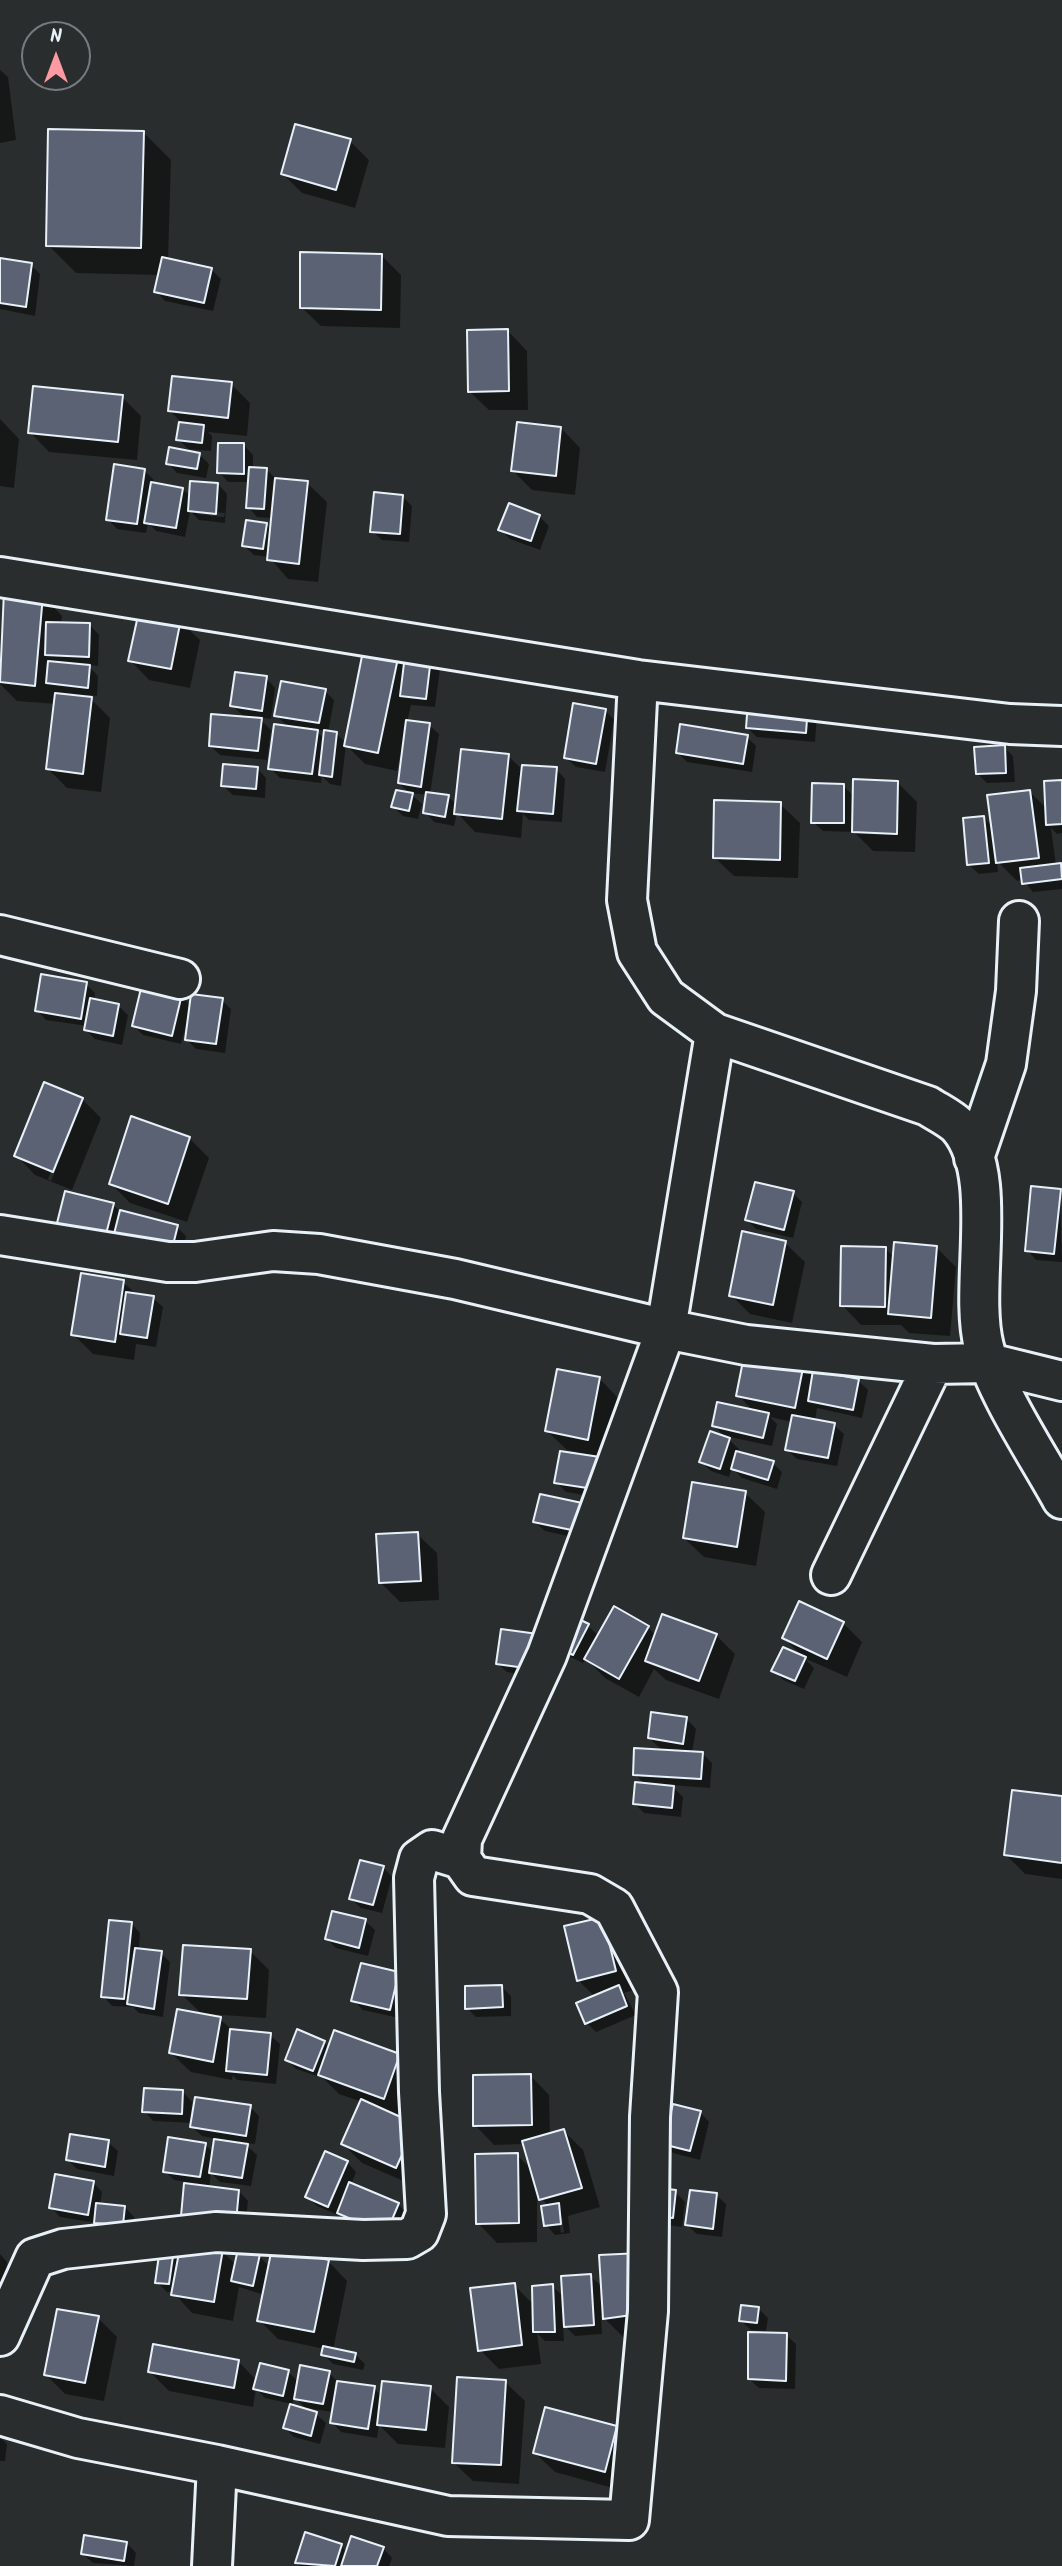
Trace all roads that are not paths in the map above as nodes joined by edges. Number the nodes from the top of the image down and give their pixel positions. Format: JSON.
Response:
{"nodes":[{"id":1,"x":0,"y":577,"type":"edge"},
{"id":2,"x":638,"y":680,"type":"junction"},
{"id":3,"x":1062,"y":726,"type":"edge"},
{"id":4,"x":1019,"y":921,"type":"dead end"},
{"id":5,"x":0,"y":935,"type":"edge"},
{"id":6,"x":180,"y":979,"type":"dead end"},
{"id":7,"x":715,"y":1033,"type":"junction"},
{"id":8,"x":974,"y":1158,"type":"junction"},
{"id":9,"x":0,"y":1235,"type":"edge"},
{"id":10,"x":666,"y":1329,"type":"junction"},
{"id":11,"x":989,"y":1363,"type":"junction"},
{"id":12,"x":933,"y":1364,"type":"junction"},
{"id":13,"x":1062,"y":1381,"type":"edge"},
{"id":14,"x":1062,"y":1499,"type":"edge"},
{"id":15,"x":831,"y":1575,"type":"dead end"},
{"id":16,"x":461,"y":1859,"type":"junction"},
{"id":17,"x":0,"y":2336,"type":"edge"},
{"id":18,"x":0,"y":2415,"type":"edge"},
{"id":19,"x":217,"y":2465,"type":"junction"},
{"id":20,"x":212,"y":2566,"type":"edge"}],
"edges":[{"from":1,"to":2,"type":"street"},
{"from":2,"to":3,"type":"street"},
{"from":2,"to":7,"type":"street"},
{"from":4,"to":8,"type":"street"},
{"from":5,"to":6,"type":"street"},
{"from":7,"to":8,"type":"street"},
{"from":7,"to":10,"type":"street"},
{"from":8,"to":11,"type":"street"},
{"from":9,"to":10,"type":"street"},
{"from":10,"to":12,"type":"street"},
{"from":10,"to":16,"type":"street"},
{"from":11,"to":12,"type":"street"},
{"from":11,"to":13,"type":"street"},
{"from":11,"to":14,"type":"street"},
{"from":12,"to":15,"type":"street"},
{"from":16,"to":17,"type":"street"},
{"from":16,"to":19,"type":"street"},
{"from":18,"to":19,"type":"street"},
{"from":19,"to":20,"type":"street"}]}
